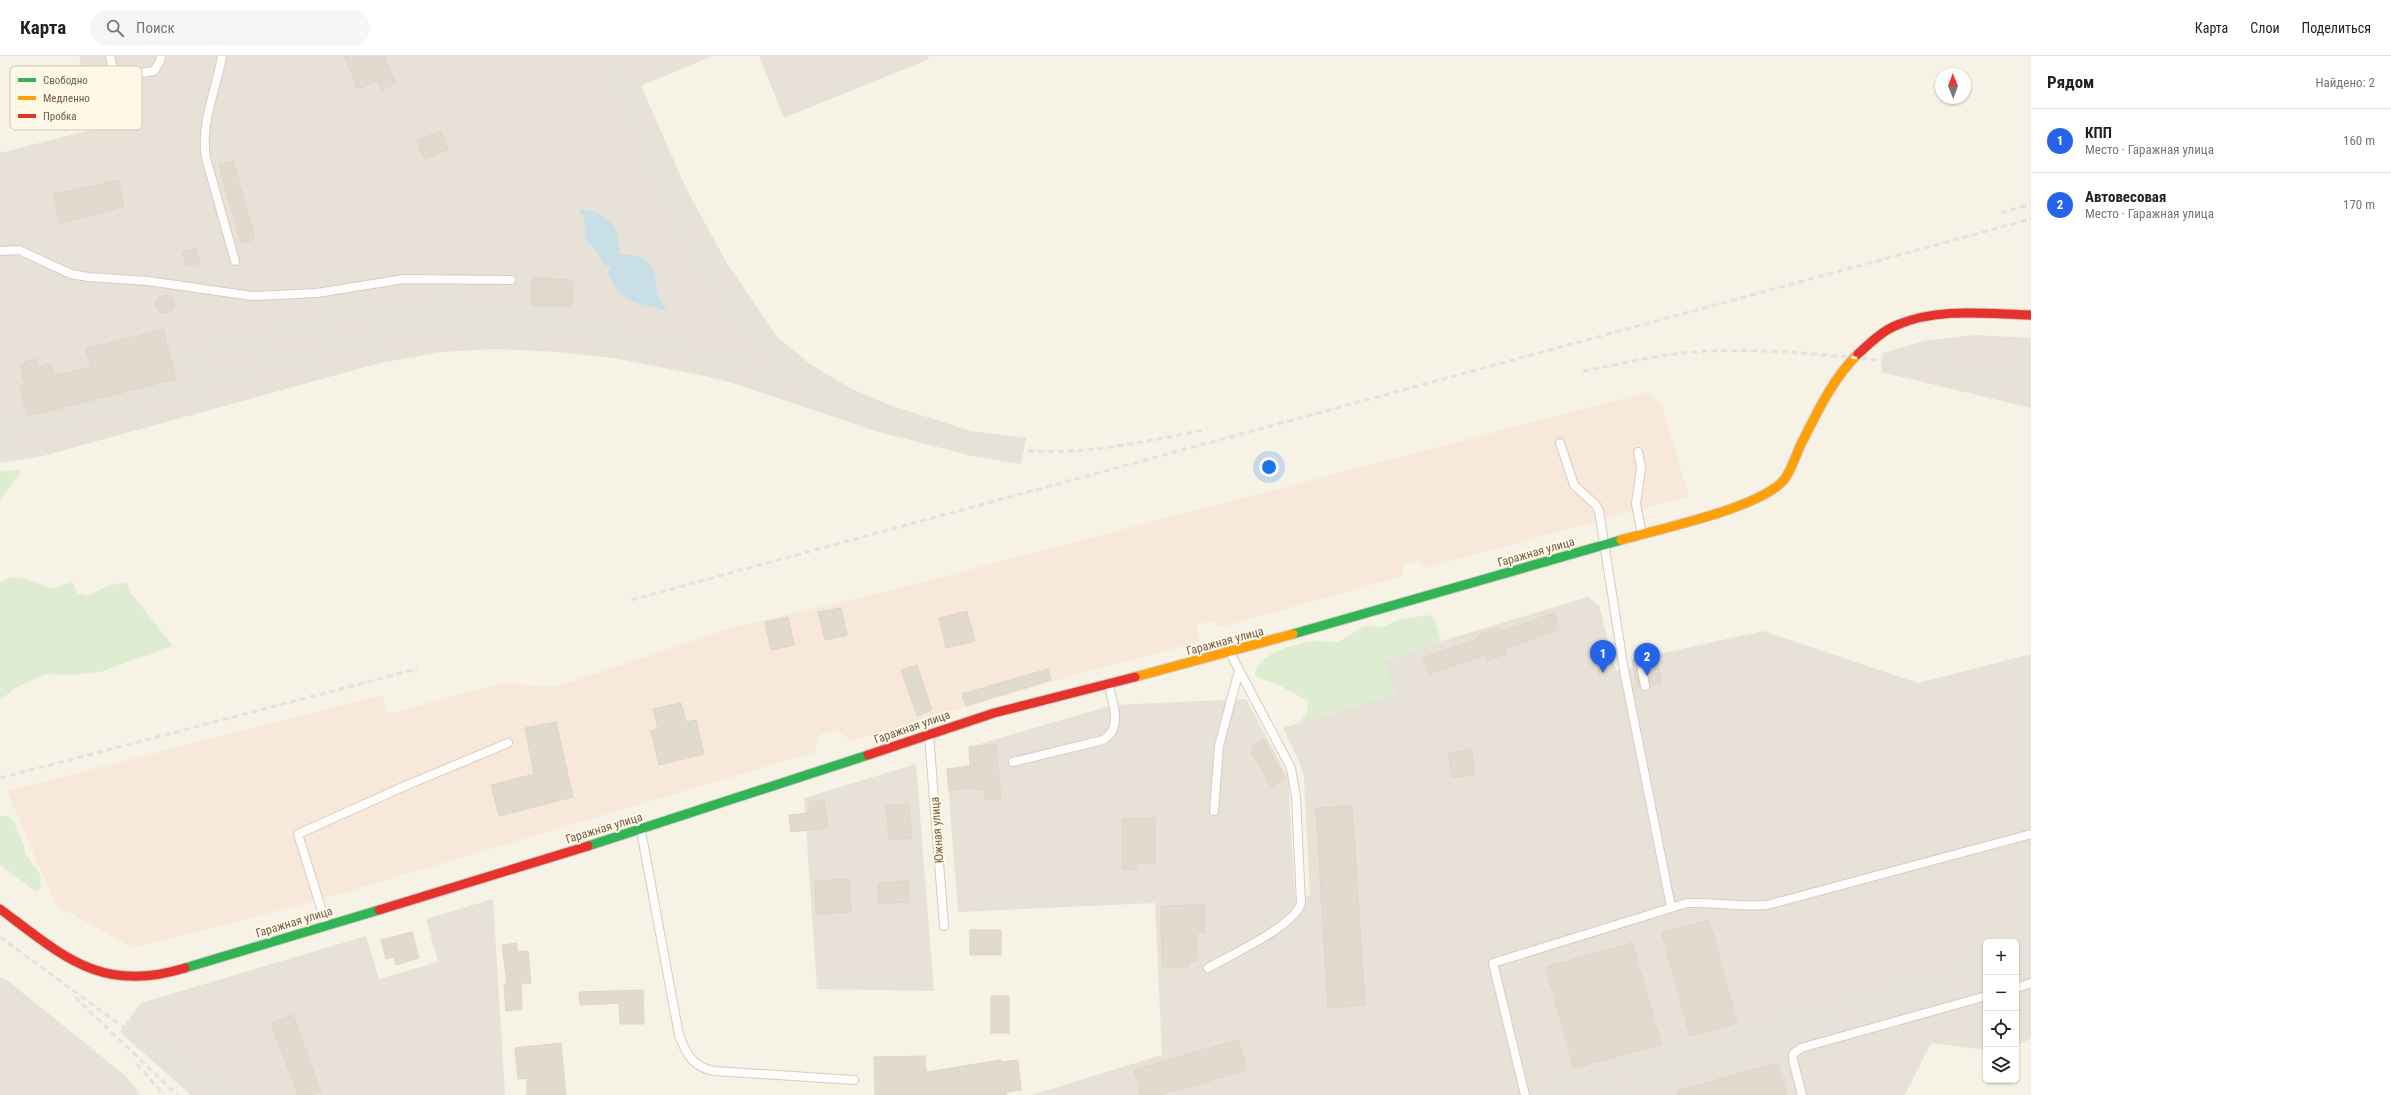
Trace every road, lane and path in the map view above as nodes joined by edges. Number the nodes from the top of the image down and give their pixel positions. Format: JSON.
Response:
{"nodes":[{"id":1,"x":110,"y":56,"type":"edge"},
{"id":2,"x":161,"y":56,"type":"edge"},
{"id":3,"x":222,"y":56,"type":"edge"},
{"id":4,"x":112,"y":66,"type":"edge"},
{"id":5,"x":142,"y":73,"type":"edge"},
{"id":6,"x":0,"y":251,"type":"edge"},
{"id":7,"x":235,"y":261,"type":"dead end"},
{"id":8,"x":512,"y":280,"type":"dead end"},
{"id":9,"x":2031,"y":315,"type":"edge"},
{"id":10,"x":1560,"y":443,"type":"dead end"},
{"id":11,"x":1638,"y":452,"type":"dead end"},
{"id":12,"x":1642,"y":534,"type":"junction"},
{"id":13,"x":1606,"y":544,"type":"junction"},
{"id":14,"x":1229,"y":653,"type":"junction"},
{"id":15,"x":1640,"y":659,"type":"dead end"},
{"id":16,"x":1239,"y":670,"type":"junction"},
{"id":17,"x":1108,"y":683,"type":"junction"},
{"id":18,"x":1645,"y":686,"type":"dead end"},
{"id":19,"x":929,"y":734,"type":"junction"},
{"id":20,"x":508,"y":743,"type":"dead end"},
{"id":21,"x":1013,"y":762,"type":"dead end"},
{"id":22,"x":1214,"y":811,"type":"dead end"},
{"id":23,"x":640,"y":830,"type":"junction"},
{"id":24,"x":2031,"y":834,"type":"edge"},
{"id":25,"x":1671,"y":907,"type":"junction"},
{"id":26,"x":0,"y":909,"type":"edge"},
{"id":27,"x":326,"y":924,"type":"junction"},
{"id":28,"x":944,"y":926,"type":"dead end"},
{"id":29,"x":1208,"y":968,"type":"dead end"},
{"id":30,"x":2031,"y":983,"type":"edge"},
{"id":31,"x":2019,"y":987,"type":"edge"},
{"id":32,"x":1983,"y":997,"type":"edge"},
{"id":33,"x":854,"y":1080,"type":"dead end"},
{"id":34,"x":1525,"y":1095,"type":"edge"},
{"id":35,"x":1802,"y":1095,"type":"edge"}],
"edges":[{"from":1,"to":4,"type":"lane"},
{"from":2,"to":5,"type":"lane"},
{"from":3,"to":7,"type":"lane"},
{"from":6,"to":8,"type":"lane"},
{"from":9,"to":12,"type":"street","name":"Гаражная улица"},
{"from":10,"to":13,"type":"lane"},
{"from":11,"to":12,"type":"lane"},
{"from":12,"to":13,"type":"street","name":"Гаражная улица"},
{"from":13,"to":14,"type":"street","name":"Гаражная улица"},
{"from":13,"to":25,"type":"lane"},
{"from":14,"to":16,"type":"lane"},
{"from":14,"to":17,"type":"street","name":"Гаражная улица"},
{"from":15,"to":18,"type":"lane"},
{"from":16,"to":22,"type":"lane"},
{"from":16,"to":29,"type":"lane"},
{"from":17,"to":19,"type":"street","name":"Гаражная улица"},
{"from":17,"to":21,"type":"lane"},
{"from":19,"to":23,"type":"street","name":"Гаражная улица"},
{"from":19,"to":28,"type":"lane","name":"Южная улица"},
{"from":20,"to":27,"type":"lane"},
{"from":23,"to":27,"type":"street","name":"Гаражная улица"},
{"from":23,"to":33,"type":"lane"},
{"from":24,"to":25,"type":"lane"},
{"from":25,"to":34,"type":"lane"},
{"from":26,"to":27,"type":"street","name":"Гаражная улица"},
{"from":30,"to":31,"type":"lane"},
{"from":32,"to":35,"type":"lane"}]}
